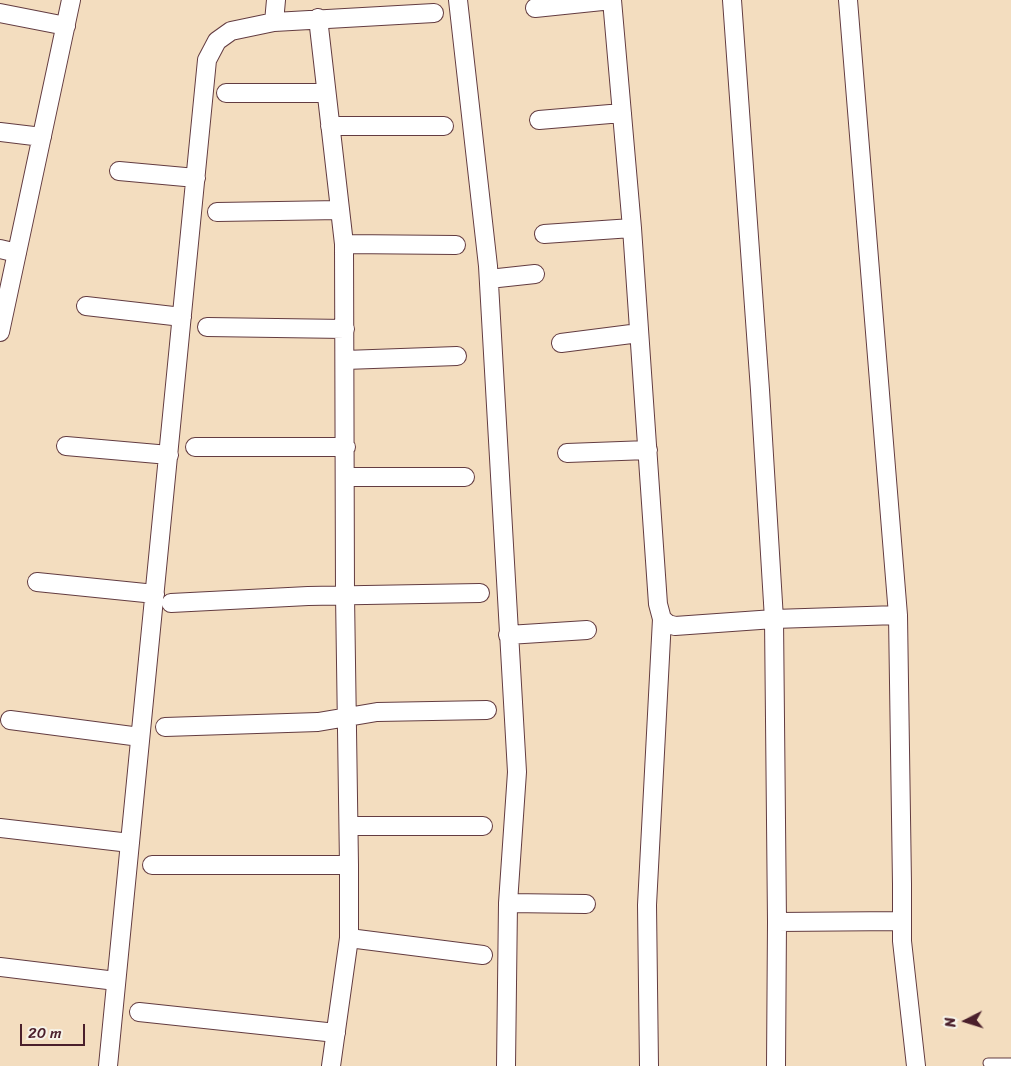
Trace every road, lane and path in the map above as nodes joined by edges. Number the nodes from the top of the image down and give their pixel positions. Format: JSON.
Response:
{"nodes":[{"id":1,"x":71,"y":0,"type":"edge"},
{"id":2,"x":276,"y":0,"type":"edge"},
{"id":3,"x":458,"y":0,"type":"edge"},
{"id":4,"x":612,"y":0,"type":"edge"},
{"id":5,"x":732,"y":0,"type":"edge"},
{"id":6,"x":848,"y":0,"type":"edge"},
{"id":7,"x":536,"y":8,"type":"dead end"},
{"id":8,"x":0,"y":13,"type":"edge"},
{"id":9,"x":434,"y":13,"type":"dead end"},
{"id":10,"x":318,"y":18,"type":"junction"},
{"id":11,"x":274,"y":22,"type":"junction"},
{"id":12,"x":66,"y":26,"type":"junction"},
{"id":13,"x":226,"y":93,"type":"dead end"},
{"id":14,"x":326,"y":93,"type":"junction"},
{"id":15,"x":622,"y":113,"type":"junction"},
{"id":16,"x":539,"y":120,"type":"dead end"},
{"id":17,"x":330,"y":126,"type":"junction"},
{"id":18,"x":444,"y":126,"type":"dead end"},
{"id":19,"x":0,"y":132,"type":"edge"},
{"id":20,"x":42,"y":138,"type":"junction"},
{"id":21,"x":120,"y":171,"type":"dead end"},
{"id":22,"x":196,"y":178,"type":"junction"},
{"id":23,"x":340,"y":210,"type":"junction"},
{"id":24,"x":216,"y":212,"type":"dead end"},
{"id":25,"x":632,"y":228,"type":"junction"},
{"id":26,"x":544,"y":234,"type":"dead end"},
{"id":27,"x":344,"y":244,"type":"junction"},
{"id":28,"x":456,"y":245,"type":"dead end"},
{"id":29,"x":9,"y":251,"type":"edge"},
{"id":30,"x":535,"y":274,"type":"dead end"},
{"id":31,"x":489,"y":279,"type":"junction"},
{"id":32,"x":86,"y":306,"type":"dead end"},
{"id":33,"x":182,"y":317,"type":"junction"},
{"id":34,"x":208,"y":327,"type":"dead end"},
{"id":35,"x":345,"y":329,"type":"junction"},
{"id":36,"x":0,"y":332,"type":"edge"},
{"id":37,"x":639,"y":333,"type":"junction"},
{"id":38,"x":561,"y":343,"type":"dead end"},
{"id":39,"x":457,"y":356,"type":"dead end"},
{"id":40,"x":345,"y":360,"type":"junction"},
{"id":41,"x":66,"y":446,"type":"dead end"},
{"id":42,"x":195,"y":447,"type":"dead end"},
{"id":43,"x":346,"y":447,"type":"junction"},
{"id":44,"x":648,"y":450,"type":"junction"},
{"id":45,"x":567,"y":453,"type":"dead end"},
{"id":46,"x":169,"y":455,"type":"junction"},
{"id":47,"x":346,"y":477,"type":"junction"},
{"id":48,"x":465,"y":477,"type":"dead end"},
{"id":49,"x":37,"y":582,"type":"dead end"},
{"id":50,"x":480,"y":593,"type":"dead end"},
{"id":51,"x":155,"y":594,"type":"junction"},
{"id":52,"x":345,"y":595,"type":"junction"},
{"id":53,"x":171,"y":603,"type":"dead end"},
{"id":54,"x":898,"y":615,"type":"junction"},
{"id":55,"x":662,"y":619,"type":"junction"},
{"id":56,"x":774,"y":619,"type":"junction"},
{"id":57,"x":587,"y":630,"type":"dead end"},
{"id":58,"x":508,"y":636,"type":"junction"},
{"id":59,"x":487,"y":710,"type":"dead end"},
{"id":60,"x":348,"y":716,"type":"junction"},
{"id":61,"x":10,"y":720,"type":"dead end"},
{"id":62,"x":165,"y":727,"type":"dead end"},
{"id":63,"x":140,"y":737,"type":"junction"},
{"id":64,"x":349,"y":826,"type":"junction"},
{"id":65,"x":483,"y":826,"type":"dead end"},
{"id":66,"x":0,"y":828,"type":"edge"},
{"id":67,"x":130,"y":843,"type":"junction"},
{"id":68,"x":152,"y":865,"type":"dead end"},
{"id":69,"x":350,"y":865,"type":"junction"},
{"id":70,"x":508,"y":903,"type":"junction"},
{"id":71,"x":586,"y":904,"type":"dead end"},
{"id":72,"x":901,"y":921,"type":"junction"},
{"id":73,"x":777,"y":922,"type":"junction"},
{"id":74,"x":349,"y":938,"type":"junction"},
{"id":75,"x":483,"y":955,"type":"dead end"},
{"id":76,"x":0,"y":968,"type":"edge"},
{"id":77,"x":116,"y":981,"type":"junction"},
{"id":78,"x":139,"y":1012,"type":"dead end"},
{"id":79,"x":336,"y":1033,"type":"junction"},
{"id":80,"x":988,"y":1063,"type":"dead end"},
{"id":81,"x":1011,"y":1063,"type":"edge"},
{"id":82,"x":108,"y":1066,"type":"edge"},
{"id":83,"x":331,"y":1066,"type":"edge"},
{"id":84,"x":506,"y":1066,"type":"edge"},
{"id":85,"x":649,"y":1066,"type":"edge"},
{"id":86,"x":776,"y":1066,"type":"edge"},
{"id":87,"x":916,"y":1066,"type":"edge"}],
"edges":[{"from":1,"to":12,"type":"street"},
{"from":2,"to":11,"type":"street"},
{"from":3,"to":31,"type":"street"},
{"from":4,"to":7,"type":"street"},
{"from":4,"to":15,"type":"street"},
{"from":5,"to":56,"type":"street"},
{"from":6,"to":54,"type":"street"},
{"from":8,"to":12,"type":"street"},
{"from":9,"to":10,"type":"street"},
{"from":10,"to":11,"type":"street"},
{"from":10,"to":14,"type":"street"},
{"from":11,"to":22,"type":"street"},
{"from":12,"to":20,"type":"street"},
{"from":13,"to":14,"type":"street"},
{"from":14,"to":17,"type":"street"},
{"from":15,"to":16,"type":"street"},
{"from":15,"to":25,"type":"street"},
{"from":17,"to":18,"type":"street"},
{"from":17,"to":23,"type":"street"},
{"from":19,"to":20,"type":"street"},
{"from":20,"to":29,"type":"street"},
{"from":21,"to":22,"type":"street"},
{"from":22,"to":33,"type":"street"},
{"from":23,"to":24,"type":"street"},
{"from":23,"to":27,"type":"street"},
{"from":25,"to":26,"type":"street"},
{"from":25,"to":37,"type":"street"},
{"from":27,"to":28,"type":"street"},
{"from":27,"to":35,"type":"street"},
{"from":29,"to":36,"type":"street"},
{"from":30,"to":31,"type":"street"},
{"from":31,"to":58,"type":"street"},
{"from":32,"to":33,"type":"street"},
{"from":33,"to":46,"type":"street"},
{"from":34,"to":35,"type":"street"},
{"from":35,"to":40,"type":"street"},
{"from":37,"to":38,"type":"street"},
{"from":37,"to":44,"type":"street"},
{"from":39,"to":40,"type":"street"},
{"from":40,"to":43,"type":"street"},
{"from":41,"to":46,"type":"street"},
{"from":42,"to":43,"type":"street"},
{"from":43,"to":47,"type":"street"},
{"from":44,"to":45,"type":"street"},
{"from":44,"to":55,"type":"street"},
{"from":46,"to":51,"type":"street"},
{"from":47,"to":48,"type":"street"},
{"from":47,"to":52,"type":"street"},
{"from":49,"to":51,"type":"street"},
{"from":50,"to":52,"type":"street"},
{"from":51,"to":63,"type":"street"},
{"from":52,"to":53,"type":"street"},
{"from":52,"to":60,"type":"street"},
{"from":54,"to":56,"type":"street"},
{"from":54,"to":72,"type":"street"},
{"from":55,"to":56,"type":"street"},
{"from":55,"to":85,"type":"street"},
{"from":56,"to":73,"type":"street"},
{"from":57,"to":58,"type":"street"},
{"from":58,"to":70,"type":"street"},
{"from":59,"to":60,"type":"street"},
{"from":60,"to":62,"type":"street"},
{"from":60,"to":64,"type":"street"},
{"from":61,"to":63,"type":"street"},
{"from":63,"to":67,"type":"street"},
{"from":64,"to":65,"type":"street"},
{"from":64,"to":69,"type":"street"},
{"from":66,"to":67,"type":"street"},
{"from":67,"to":77,"type":"street"},
{"from":68,"to":69,"type":"street"},
{"from":69,"to":74,"type":"street"},
{"from":70,"to":71,"type":"street"},
{"from":70,"to":84,"type":"street"},
{"from":72,"to":73,"type":"street"},
{"from":72,"to":87,"type":"street"},
{"from":73,"to":86,"type":"street"},
{"from":74,"to":75,"type":"street"},
{"from":74,"to":79,"type":"street"},
{"from":76,"to":77,"type":"street"},
{"from":77,"to":82,"type":"street"},
{"from":78,"to":79,"type":"street"},
{"from":79,"to":83,"type":"street"},
{"from":80,"to":81,"type":"lane"}]}
